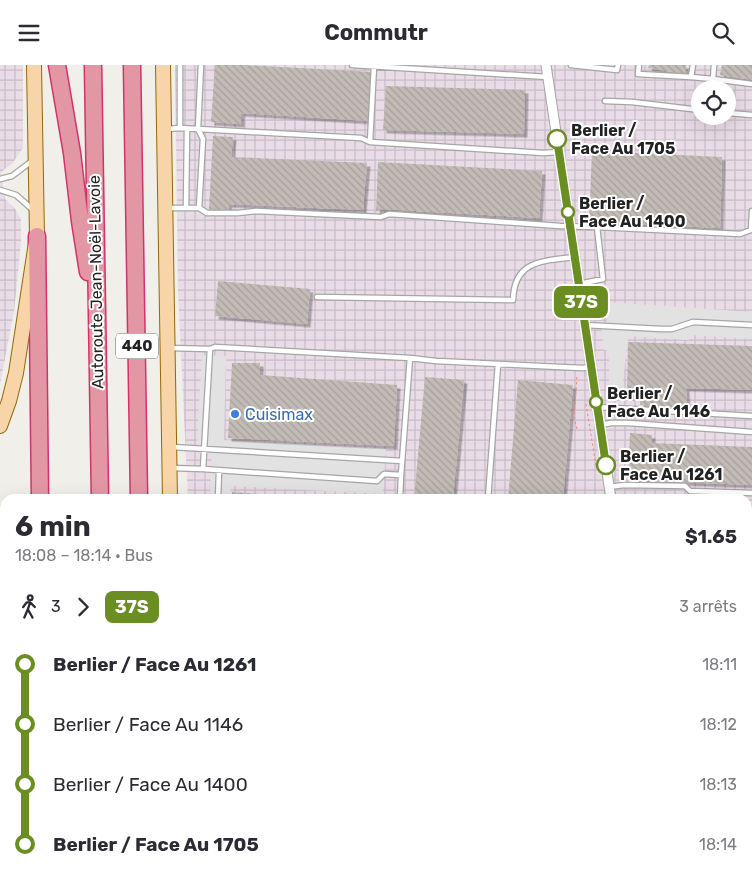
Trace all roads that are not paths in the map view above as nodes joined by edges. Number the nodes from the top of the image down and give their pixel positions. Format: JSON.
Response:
{"nodes":[{"id":1,"x":34,"y":65,"type":"edge"},
{"id":2,"x":57,"y":65,"type":"edge"},
{"id":3,"x":93,"y":65,"type":"edge"},
{"id":4,"x":132,"y":65,"type":"edge"},
{"id":5,"x":163,"y":65,"type":"edge"},
{"id":6,"x":180,"y":65,"type":"edge"},
{"id":7,"x":201,"y":65,"type":"edge"},
{"id":8,"x":352,"y":65,"type":"edge"},
{"id":9,"x":548,"y":65,"type":"edge"},
{"id":10,"x":571,"y":65,"type":"edge"},
{"id":11,"x":618,"y":65,"type":"edge"},
{"id":12,"x":639,"y":65,"type":"edge"},
{"id":13,"x":693,"y":65,"type":"edge"},
{"id":14,"x":714,"y":65,"type":"edge"},
{"id":15,"x":374,"y":66,"type":"junction"},
{"id":16,"x":548,"y":77,"type":"junction"},
{"id":17,"x":691,"y":77,"type":"junction"},
{"id":18,"x":713,"y":79,"type":"junction"},
{"id":19,"x":752,"y":84,"type":"edge"},
{"id":20,"x":605,"y":101,"type":"dead end"},
{"id":21,"x":691,"y":109,"type":"edge"},
{"id":22,"x":736,"y":114,"type":"edge"},
{"id":23,"x":752,"y":115,"type":"edge"},
{"id":24,"x":180,"y":128,"type":"junction"},
{"id":25,"x":164,"y":129,"type":"junction"},
{"id":26,"x":187,"y":129,"type":"junction"},
{"id":27,"x":198,"y":129,"type":"junction"},
{"id":28,"x":370,"y":142,"type":"junction"},
{"id":29,"x":559,"y":152,"type":"junction"},
{"id":30,"x":36,"y":158,"type":"junction"},
{"id":31,"x":0,"y":179,"type":"edge"},
{"id":32,"x":0,"y":189,"type":"edge"},
{"id":33,"x":199,"y":207,"type":"junction"},
{"id":34,"x":166,"y":208,"type":"junction"},
{"id":35,"x":186,"y":208,"type":"junction"},
{"id":36,"x":752,"y":211,"type":"edge"},
{"id":37,"x":36,"y":213,"type":"junction"},
{"id":38,"x":570,"y":226,"type":"junction"},
{"id":39,"x":597,"y":227,"type":"junction"},
{"id":40,"x":37,"y":236,"type":"junction"},
{"id":41,"x":575,"y":257,"type":"junction"},
{"id":42,"x":578,"y":284,"type":"junction"},
{"id":43,"x":317,"y":297,"type":"dead end"},
{"id":44,"x":585,"y":325,"type":"junction"},
{"id":45,"x":752,"y":325,"type":"edge"},
{"id":46,"x":97,"y":326,"type":"junction"},
{"id":47,"x":168,"y":348,"type":"junction"},
{"id":48,"x":210,"y":349,"type":"junction"},
{"id":49,"x":410,"y":358,"type":"junction"},
{"id":50,"x":498,"y":364,"type":"junction"},
{"id":51,"x":591,"y":367,"type":"junction"},
{"id":52,"x":597,"y":407,"type":"junction"},
{"id":53,"x":752,"y":416,"type":"edge"},
{"id":54,"x":600,"y":425,"type":"junction"},
{"id":55,"x":0,"y":426,"type":"edge"},
{"id":56,"x":752,"y":432,"type":"edge"},
{"id":57,"x":204,"y":449,"type":"junction"},
{"id":58,"x":170,"y":461,"type":"junction"},
{"id":59,"x":402,"y":461,"type":"junction"},
{"id":60,"x":203,"y":469,"type":"junction"},
{"id":61,"x":219,"y":471,"type":"junction"},
{"id":62,"x":401,"y":475,"type":"junction"},
{"id":63,"x":609,"y":487,"type":"junction"},
{"id":64,"x":752,"y":493,"type":"edge"},
{"id":65,"x":40,"y":494,"type":"edge"},
{"id":66,"x":100,"y":494,"type":"edge"},
{"id":67,"x":139,"y":494,"type":"edge"},
{"id":68,"x":170,"y":494,"type":"edge"},
{"id":69,"x":175,"y":494,"type":"edge"},
{"id":70,"x":218,"y":494,"type":"edge"},
{"id":71,"x":400,"y":494,"type":"edge"},
{"id":72,"x":488,"y":494,"type":"edge"},
{"id":73,"x":610,"y":494,"type":"edge"}],
"edges":[{"from":1,"to":30,"type":"main road"},
{"from":2,"to":46,"type":"highway"},
{"from":3,"to":46,"type":"highway","name":"Autoroute Jean-Noël-Lavoie","number":"440"},
{"from":4,"to":67,"type":"highway","number":"440"},
{"from":5,"to":25,"type":"main road"},
{"from":6,"to":24,"type":"lane"},
{"from":7,"to":27,"type":"lane"},
{"from":8,"to":15,"type":"lane"},
{"from":9,"to":16,"type":"street"},
{"from":10,"to":11,"type":"lane"},
{"from":12,"to":17,"type":"lane"},
{"from":13,"to":17,"type":"lane"},
{"from":14,"to":18,"type":"lane"},
{"from":15,"to":16,"type":"lane"},
{"from":15,"to":28,"type":"lane"},
{"from":16,"to":29,"type":"street"},
{"from":17,"to":18,"type":"lane"},
{"from":18,"to":19,"type":"lane"},
{"from":20,"to":21,"type":"lane"},
{"from":22,"to":23,"type":"lane"},
{"from":24,"to":25,"type":"lane"},
{"from":24,"to":26,"type":"lane"},
{"from":25,"to":34,"type":"main road"},
{"from":26,"to":27,"type":"lane"},
{"from":26,"to":35,"type":"lane"},
{"from":27,"to":28,"type":"lane"},
{"from":27,"to":33,"type":"lane"},
{"from":28,"to":29,"type":"lane"},
{"from":29,"to":38,"type":"street"},
{"from":30,"to":31,"type":"lane"},
{"from":30,"to":37,"type":"main road"},
{"from":32,"to":37,"type":"lane"},
{"from":33,"to":35,"type":"lane"},
{"from":33,"to":38,"type":"lane"},
{"from":34,"to":35,"type":"lane"},
{"from":34,"to":47,"type":"main road"},
{"from":36,"to":39,"type":"lane"},
{"from":37,"to":40,"type":"main road"},
{"from":38,"to":39,"type":"lane"},
{"from":38,"to":41,"type":"street"},
{"from":39,"to":42,"type":"lane"},
{"from":40,"to":55,"type":"main road"},
{"from":40,"to":65,"type":"highway"},
{"from":41,"to":42,"type":"street"},
{"from":41,"to":43,"type":"lane"},
{"from":42,"to":44,"type":"street"},
{"from":44,"to":45,"type":"lane"},
{"from":44,"to":51,"type":"street"},
{"from":46,"to":66,"type":"highway","name":"Autoroute Jean-Noël-Lavoie","number":"440"},
{"from":47,"to":48,"type":"lane"},
{"from":47,"to":58,"type":"main road"},
{"from":48,"to":49,"type":"lane"},
{"from":48,"to":57,"type":"lane"},
{"from":49,"to":50,"type":"lane"},
{"from":49,"to":59,"type":"lane"},
{"from":50,"to":51,"type":"lane"},
{"from":50,"to":72,"type":"lane"},
{"from":51,"to":52,"type":"street"},
{"from":52,"to":53,"type":"lane"},
{"from":52,"to":54,"type":"street"},
{"from":54,"to":56,"type":"lane"},
{"from":54,"to":63,"type":"street"},
{"from":57,"to":58,"type":"lane"},
{"from":57,"to":59,"type":"lane"},
{"from":57,"to":60,"type":"lane"},
{"from":58,"to":60,"type":"lane"},
{"from":58,"to":68,"type":"main road"},
{"from":58,"to":69,"type":"main road"},
{"from":59,"to":62,"type":"lane"},
{"from":60,"to":61,"type":"lane"},
{"from":61,"to":62,"type":"lane"},
{"from":61,"to":70,"type":"lane"},
{"from":62,"to":71,"type":"lane"},
{"from":63,"to":64,"type":"lane"},
{"from":63,"to":73,"type":"street"}]}
